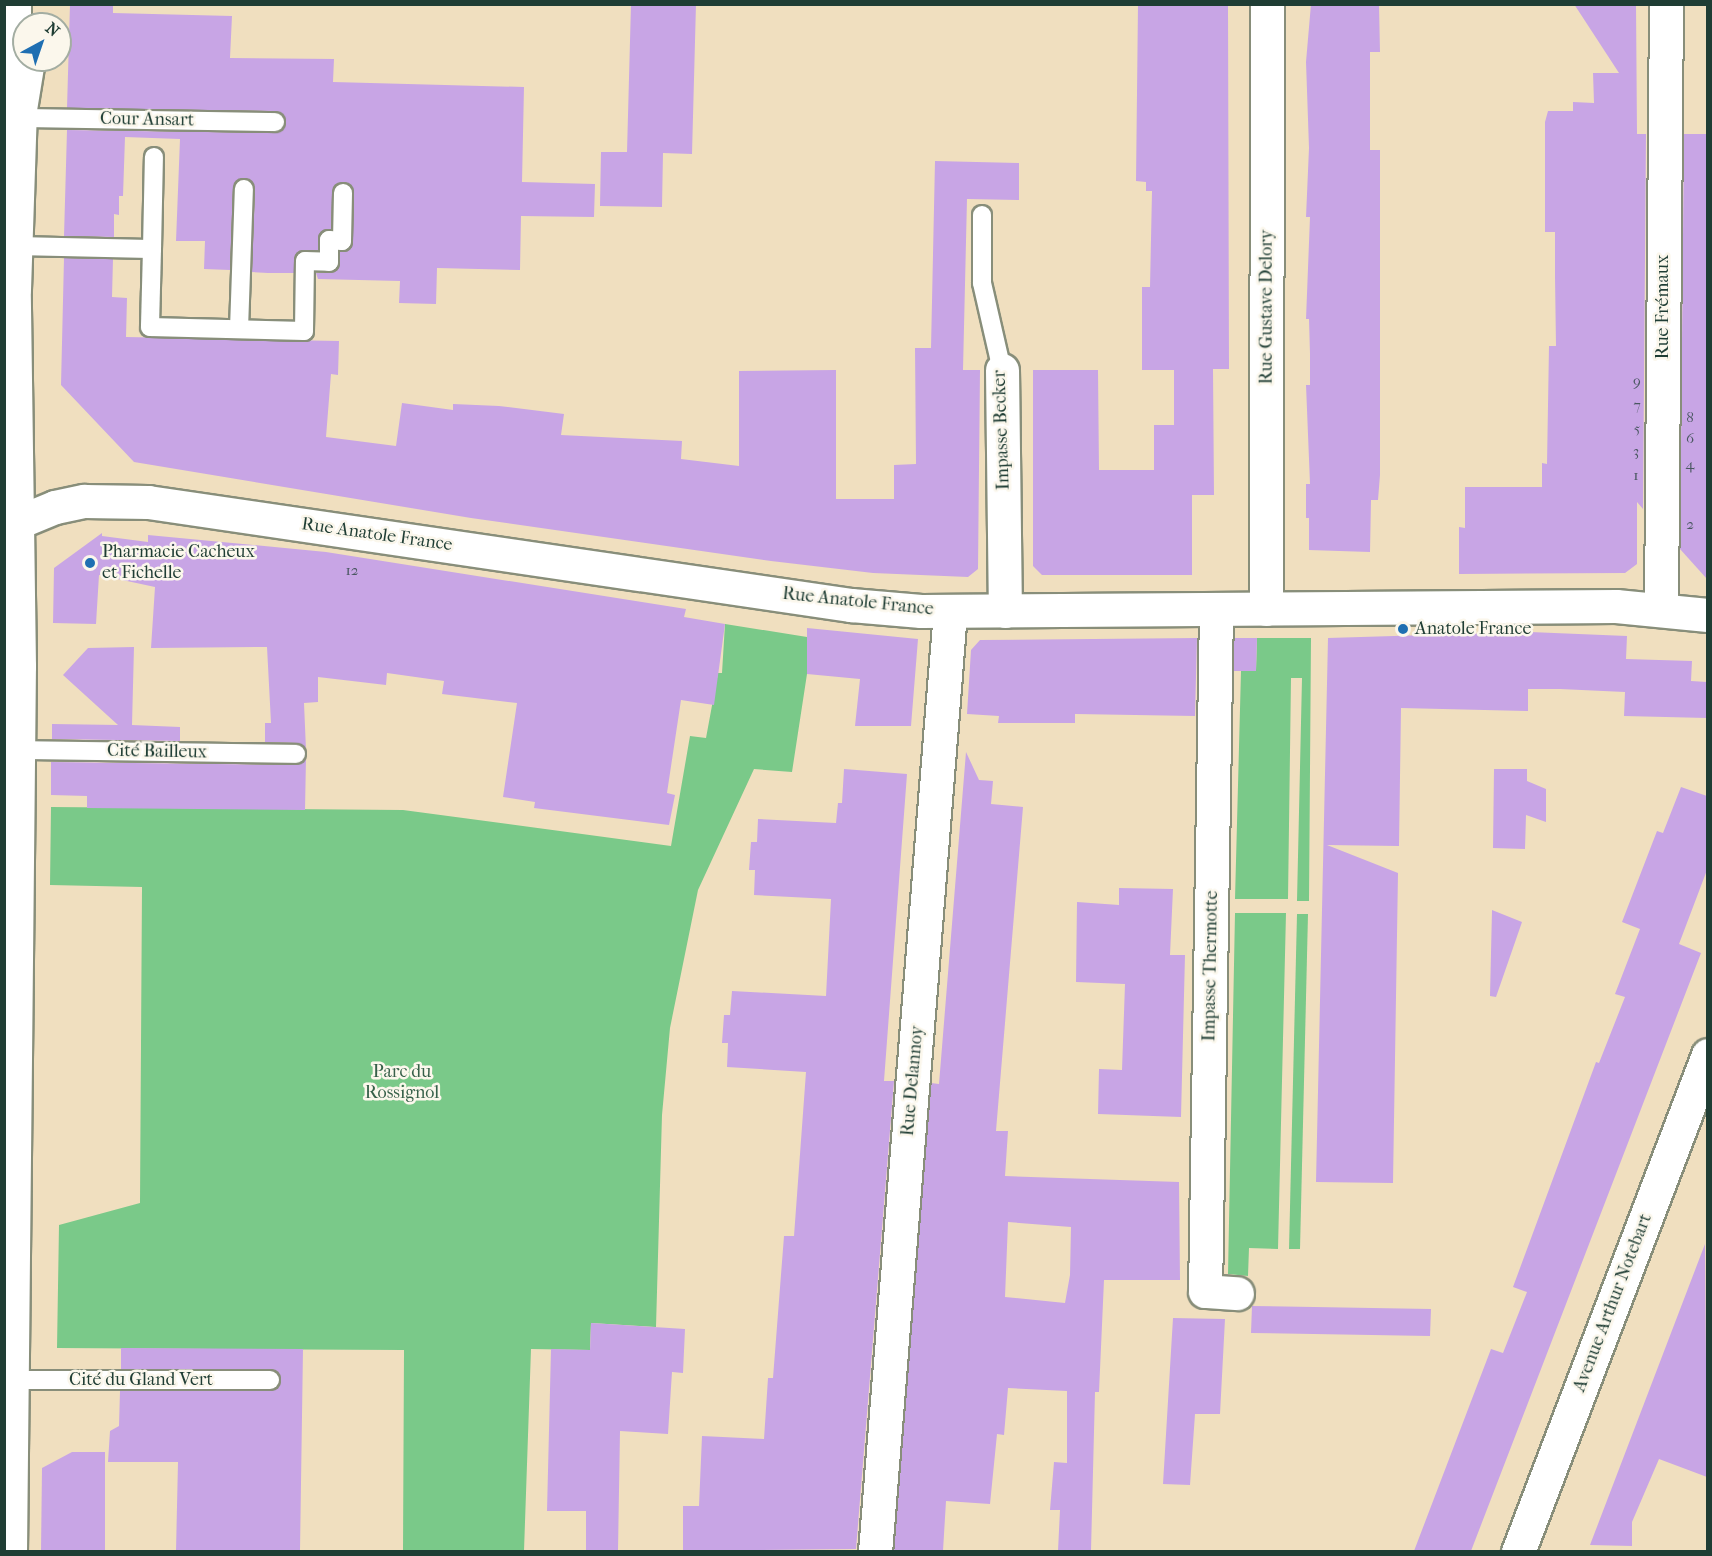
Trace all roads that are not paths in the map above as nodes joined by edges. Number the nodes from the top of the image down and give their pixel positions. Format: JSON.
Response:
{"nodes":[{"id":1,"x":1267,"y":4,"type":"edge"},
{"id":2,"x":1666,"y":4,"type":"edge"},
{"id":3,"x":22,"y":72,"type":"edge"},
{"id":4,"x":19,"y":113,"type":"junction"},
{"id":5,"x":275,"y":122,"type":"dead end"},
{"id":6,"x":154,"y":157,"type":"dead end"},
{"id":7,"x":244,"y":189,"type":"dead end"},
{"id":8,"x":343,"y":193,"type":"dead end"},
{"id":9,"x":982,"y":215,"type":"dead end"},
{"id":10,"x":15,"y":246,"type":"junction"},
{"id":11,"x":152,"y":249,"type":"junction"},
{"id":12,"x":239,"y":329,"type":"junction"},
{"id":13,"x":1002,"y":370,"type":"joint"},
{"id":14,"x":12,"y":524,"type":"edge"},
{"id":15,"x":1216,"y":609,"type":"junction"},
{"id":16,"x":1266,"y":609,"type":"junction"},
{"id":17,"x":1661,"y":609,"type":"junction"},
{"id":18,"x":950,"y":611,"type":"junction"},
{"id":19,"x":1005,"y":611,"type":"junction"},
{"id":20,"x":1707,"y":615,"type":"edge"},
{"id":21,"x":19,"y":750,"type":"junction"},
{"id":22,"x":296,"y":754,"type":"dead end"},
{"id":23,"x":1707,"y":1055,"type":"edge"},
{"id":24,"x":10,"y":1227,"type":"edge"},
{"id":25,"x":1237,"y":1293,"type":"dead end"},
{"id":26,"x":12,"y":1380,"type":"junction"},
{"id":27,"x":270,"y":1380,"type":"dead end"},
{"id":28,"x":10,"y":1551,"type":"edge"},
{"id":29,"x":876,"y":1551,"type":"edge"},
{"id":30,"x":1518,"y":1551,"type":"edge"}],
"edges":[{"from":1,"to":16,"type":"street","name":"Rue Gustave Delory"},
{"from":2,"to":17,"type":"street","name":"Rue Frémaux"},
{"from":3,"to":4,"type":"street"},
{"from":4,"to":5,"type":"lane","name":"Cour Ansart"},
{"from":4,"to":10,"type":"street"},
{"from":6,"to":11,"type":"lane"},
{"from":7,"to":12,"type":"lane"},
{"from":8,"to":12,"type":"lane"},
{"from":9,"to":13,"type":"lane","name":"Impasse Becker"},
{"from":10,"to":11,"type":"lane"},
{"from":10,"to":14,"type":"street"},
{"from":11,"to":12,"type":"lane"},
{"from":13,"to":19,"type":"street","name":"Impasse Becker"},
{"from":14,"to":18,"type":"street","name":"Rue Anatole France"},
{"from":14,"to":21,"type":"street"},
{"from":15,"to":16,"type":"street","name":"Rue Anatole France"},
{"from":15,"to":19,"type":"street","name":"Rue Anatole France"},
{"from":15,"to":25,"type":"street","name":"Impasse Thermotte"},
{"from":16,"to":17,"type":"street","name":"Rue Anatole France"},
{"from":17,"to":20,"type":"street","name":"Rue Anatole France"},
{"from":18,"to":19,"type":"street","name":"Rue Anatole France"},
{"from":18,"to":29,"type":"street","name":"Rue Delannoy"},
{"from":21,"to":22,"type":"lane","name":"Cité Bailleux"},
{"from":21,"to":24,"type":"street"},
{"from":23,"to":30,"type":"street","name":"Avenue Arthur Notebart"},
{"from":24,"to":26,"type":"street"},
{"from":26,"to":27,"type":"lane","name":"Cité du Gland Vert"},
{"from":26,"to":28,"type":"street"}]}
